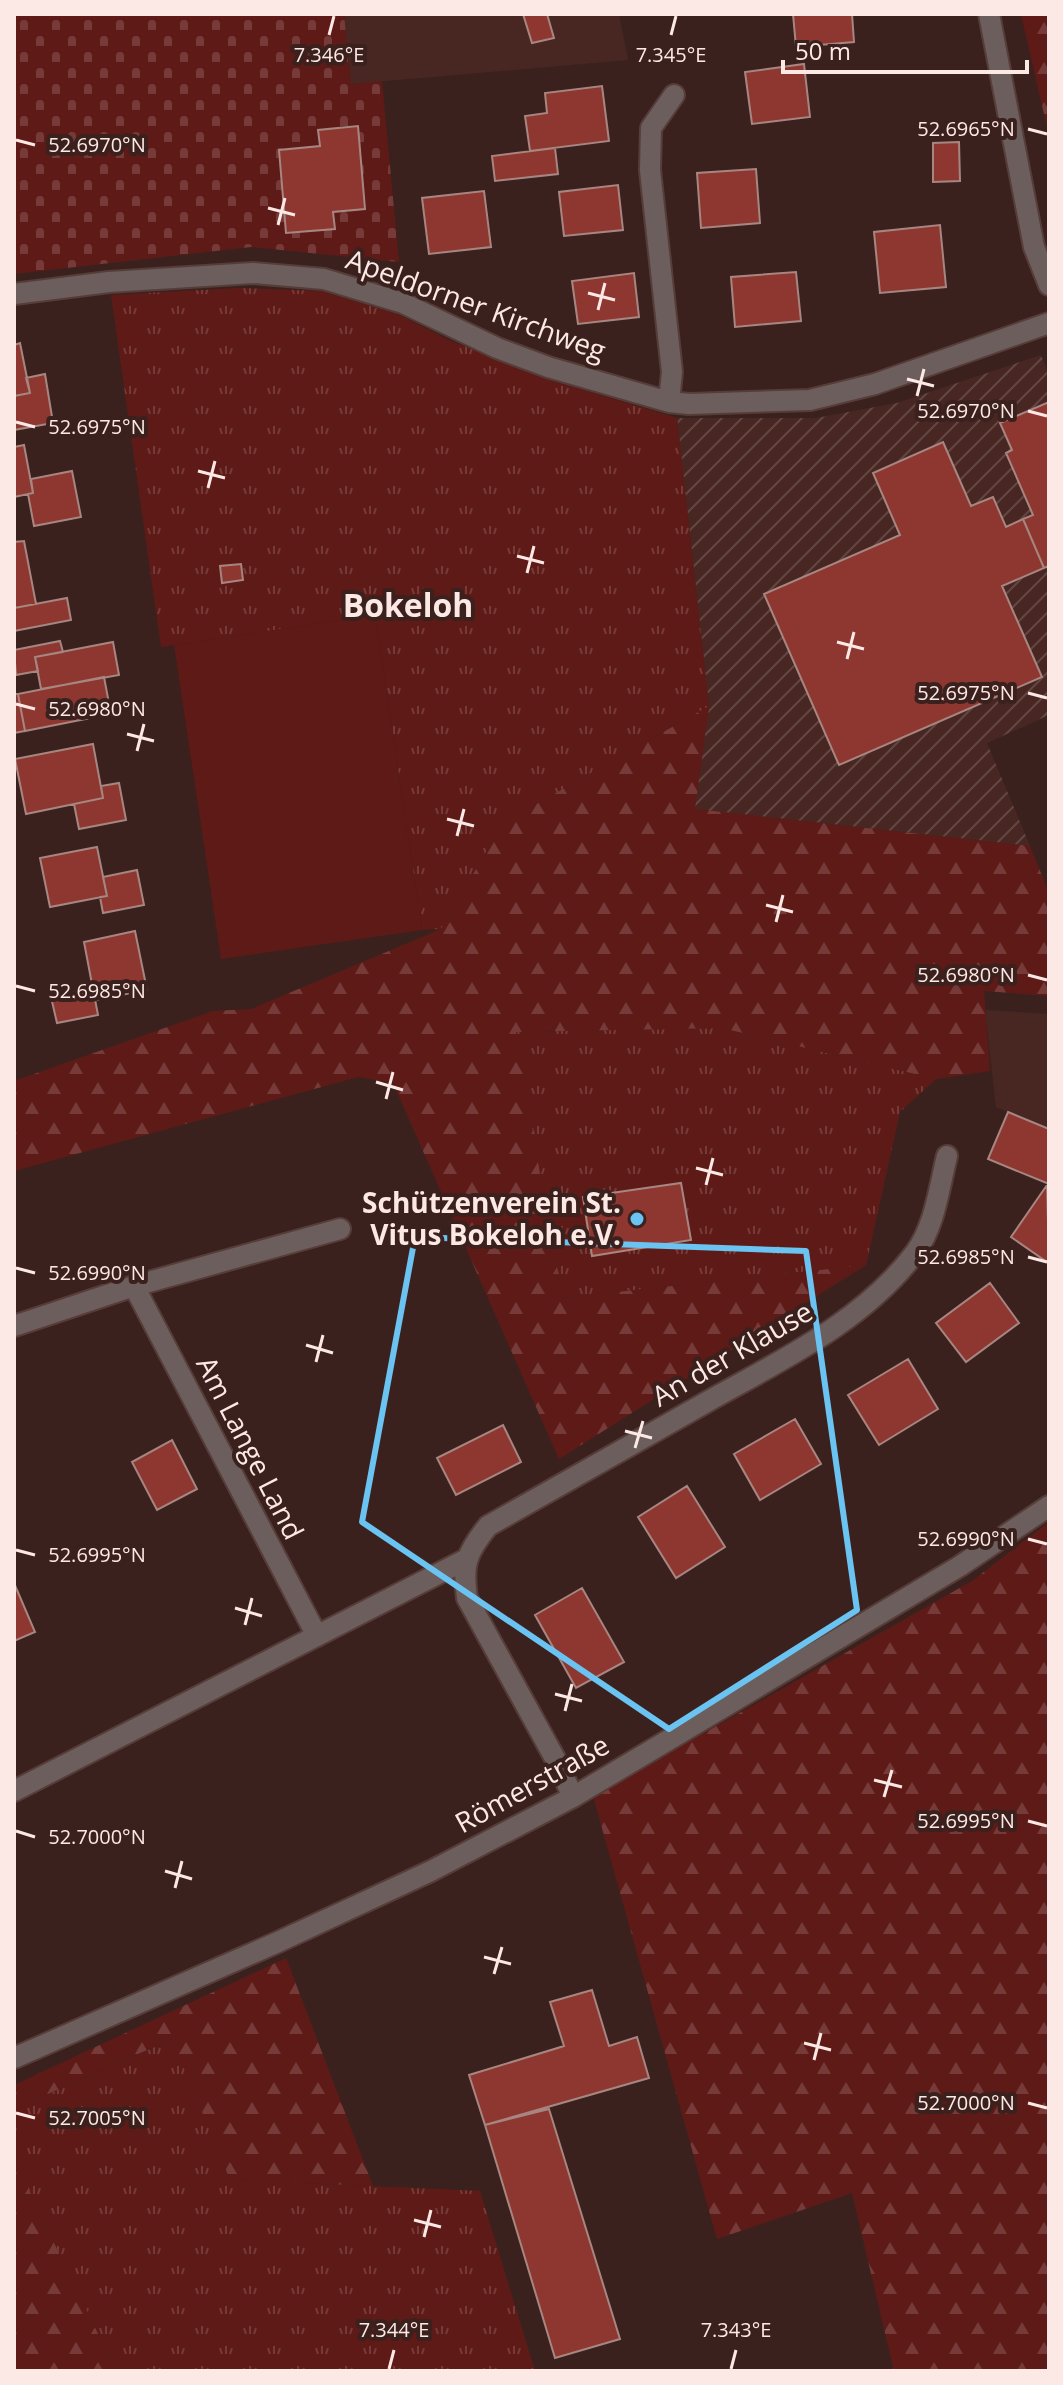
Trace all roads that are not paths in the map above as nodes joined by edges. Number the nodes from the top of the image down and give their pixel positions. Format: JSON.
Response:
{"nodes":[{"id":1,"x":989,"y":14,"type":"edge"},
{"id":2,"x":674,"y":95,"type":"dead end"},
{"id":3,"x":1049,"y":285,"type":"edge"},
{"id":4,"x":14,"y":294,"type":"edge"},
{"id":5,"x":1049,"y":323,"type":"edge"},
{"id":6,"x":669,"y":402,"type":"junction"},
{"id":7,"x":947,"y":1156,"type":"dead end"},
{"id":8,"x":340,"y":1229,"type":"dead end"},
{"id":9,"x":134,"y":1286,"type":"junction"},
{"id":10,"x":14,"y":1326,"type":"edge"},
{"id":11,"x":1049,"y":1506,"type":"edge"},
{"id":12,"x":467,"y":1559,"type":"junction"},
{"id":13,"x":317,"y":1636,"type":"junction"},
{"id":14,"x":14,"y":1791,"type":"edge"},
{"id":15,"x":573,"y":1797,"type":"junction"},
{"id":16,"x":14,"y":2058,"type":"edge"}],
"edges":[{"from":1,"to":3,"type":"street"},
{"from":2,"to":6,"type":"street"},
{"from":4,"to":6,"type":"street","name":"Apeldorner Kirchweg"},
{"from":5,"to":6,"type":"street","name":"Apeldorner Kirchweg"},
{"from":7,"to":12,"type":"street","name":"An der Klause"},
{"from":8,"to":9,"type":"street"},
{"from":9,"to":10,"type":"street"},
{"from":9,"to":13,"type":"street","name":"Am Lange Land"},
{"from":11,"to":15,"type":"street","name":"Römerstraße"},
{"from":12,"to":13,"type":"street"},
{"from":12,"to":15,"type":"street"},
{"from":13,"to":14,"type":"street"},
{"from":15,"to":16,"type":"street","name":"Römerstraße"}]}
